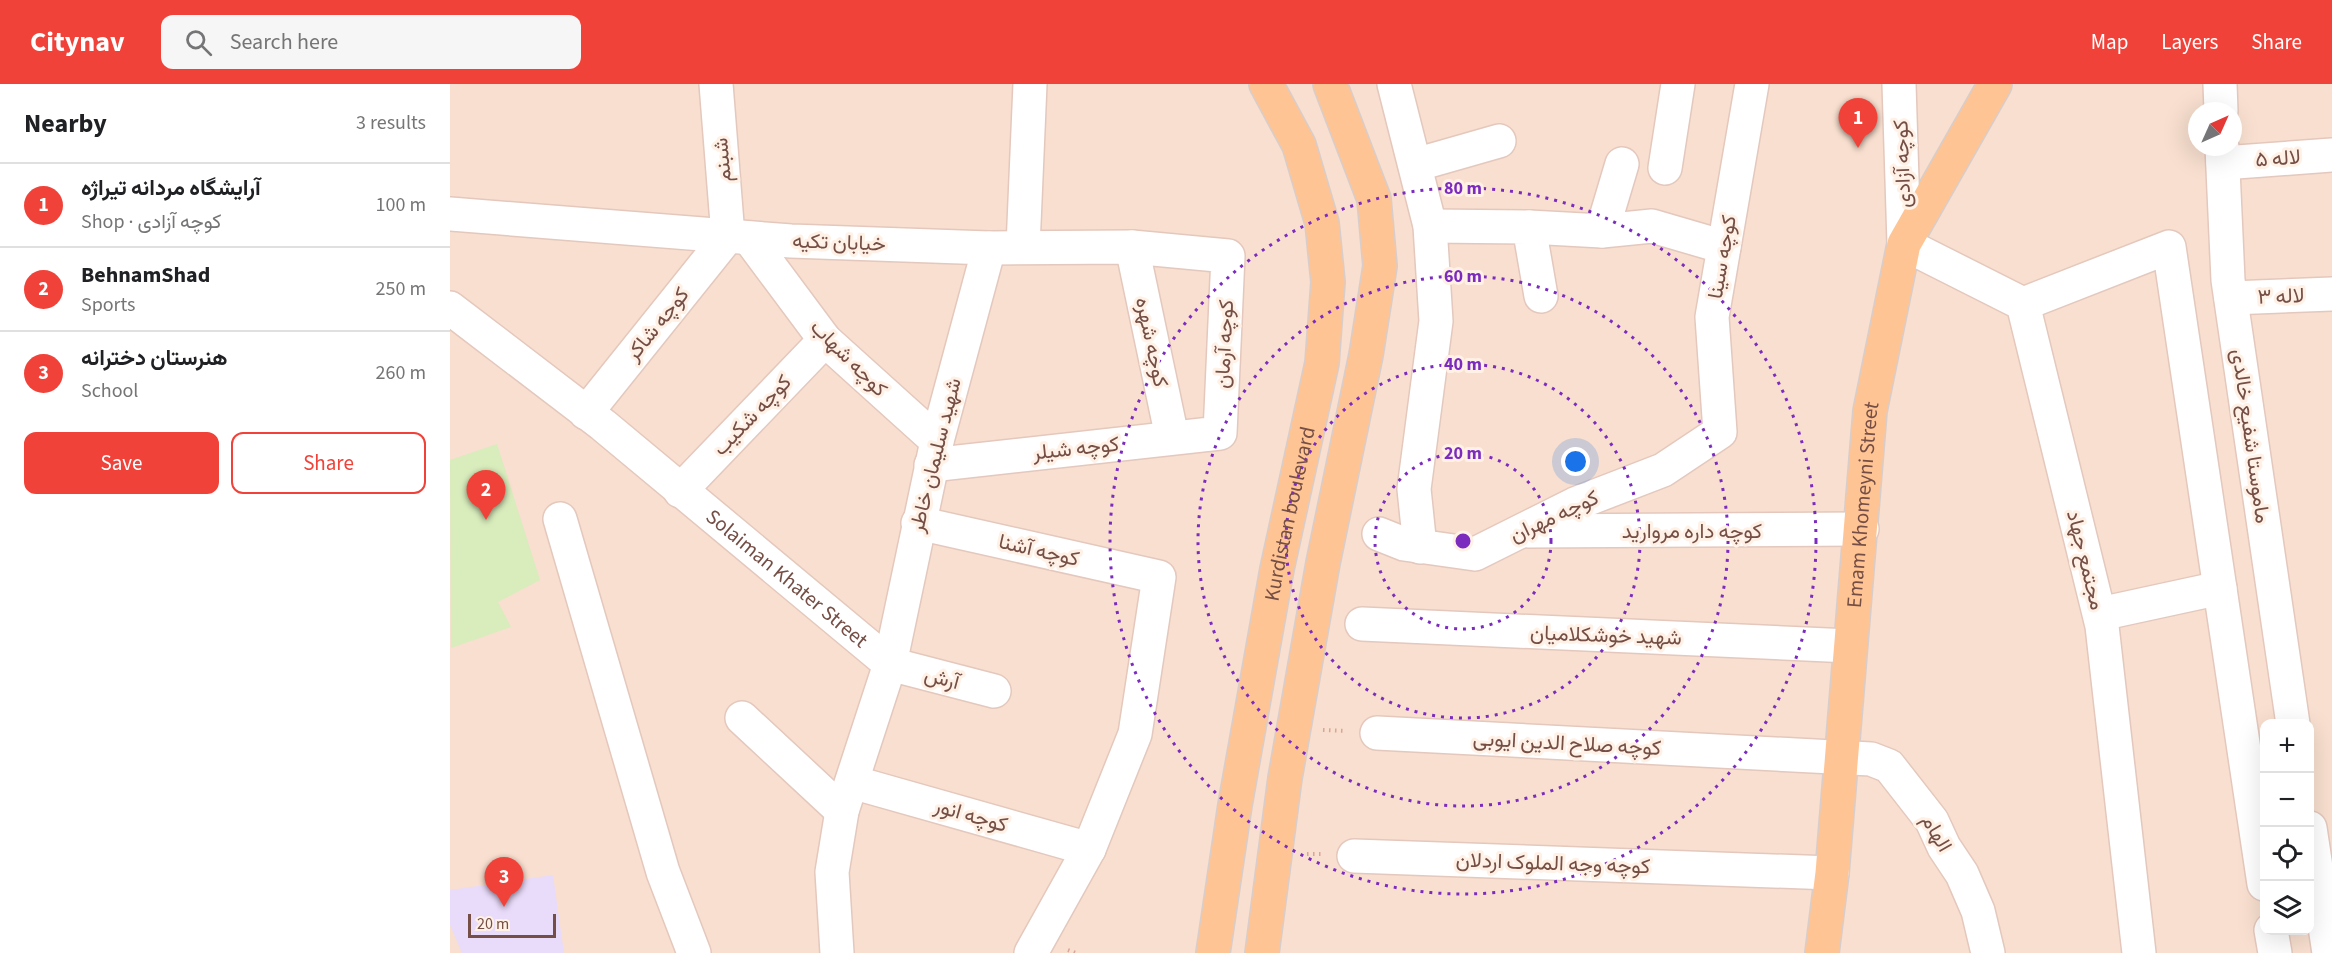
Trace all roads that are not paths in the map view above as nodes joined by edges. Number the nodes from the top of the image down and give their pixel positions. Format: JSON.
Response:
{"nodes":[{"id":1,"x":716,"y":84,"type":"edge"},
{"id":2,"x":1030,"y":84,"type":"edge"},
{"id":3,"x":1266,"y":84,"type":"edge"},
{"id":4,"x":1330,"y":84,"type":"edge"},
{"id":5,"x":1394,"y":84,"type":"edge"},
{"id":6,"x":1678,"y":84,"type":"edge"},
{"id":7,"x":1752,"y":84,"type":"edge"},
{"id":8,"x":1899,"y":84,"type":"edge"},
{"id":9,"x":1995,"y":84,"type":"edge"},
{"id":10,"x":2220,"y":84,"type":"edge"},
{"id":11,"x":2221,"y":102,"type":"edge"},
{"id":12,"x":1499,"y":141,"type":"dead end"},
{"id":13,"x":2242,"y":155,"type":"edge"},
{"id":14,"x":2332,"y":155,"type":"edge"},
{"id":15,"x":2223,"y":156,"type":"edge"},
{"id":16,"x":1622,"y":164,"type":"dead end"},
{"id":17,"x":1415,"y":165,"type":"junction"},
{"id":18,"x":1665,"y":168,"type":"dead end"},
{"id":19,"x":450,"y":214,"type":"edge"},
{"id":20,"x":1430,"y":226,"type":"junction"},
{"id":21,"x":1529,"y":227,"type":"junction"},
{"id":22,"x":1602,"y":231,"type":"junction"},
{"id":23,"x":739,"y":237,"type":"junction"},
{"id":24,"x":1904,"y":244,"type":"junction"},
{"id":25,"x":1023,"y":247,"type":"junction"},
{"id":26,"x":1132,"y":247,"type":"junction"},
{"id":27,"x":1724,"y":247,"type":"junction"},
{"id":28,"x":989,"y":248,"type":"junction"},
{"id":29,"x":1228,"y":256,"type":"joint"},
{"id":30,"x":2332,"y":294,"type":"edge"},
{"id":31,"x":1541,"y":296,"type":"dead end"},
{"id":32,"x":2231,"y":297,"type":"junction"},
{"id":33,"x":2023,"y":304,"type":"junction"},
{"id":34,"x":450,"y":308,"type":"edge"},
{"id":35,"x":825,"y":340,"type":"junction"},
{"id":36,"x":586,"y":412,"type":"junction"},
{"id":37,"x":1720,"y":432,"type":"joint"},
{"id":38,"x":1220,"y":433,"type":"joint"},
{"id":39,"x":1172,"y":437,"type":"junction"},
{"id":40,"x":934,"y":453,"type":"junction"},
{"id":41,"x":680,"y":491,"type":"junction"},
{"id":42,"x":560,"y":519,"type":"dead end"},
{"id":43,"x":918,"y":523,"type":"junction"},
{"id":44,"x":1862,"y":529,"type":"junction"},
{"id":45,"x":1522,"y":531,"type":"junction"},
{"id":46,"x":1379,"y":534,"type":"dead end"},
{"id":47,"x":1420,"y":547,"type":"junction"},
{"id":48,"x":2220,"y":588,"type":"junction"},
{"id":49,"x":2100,"y":614,"type":"junction"},
{"id":50,"x":1362,"y":624,"type":"dead end"},
{"id":51,"x":1850,"y":646,"type":"junction"},
{"id":52,"x":890,"y":664,"type":"junction"},
{"id":53,"x":994,"y":691,"type":"dead end"},
{"id":54,"x":742,"y":718,"type":"dead end"},
{"id":55,"x":2292,"y":719,"type":"edge"},
{"id":56,"x":1377,"y":733,"type":"road end"},
{"id":57,"x":1841,"y":758,"type":"junction"},
{"id":58,"x":847,"y":797,"type":"junction"},
{"id":59,"x":1089,"y":849,"type":"junction"},
{"id":60,"x":2314,"y":852,"type":"edge"},
{"id":61,"x":1354,"y":856,"type":"road end"},
{"id":62,"x":1832,"y":873,"type":"junction"},
{"id":63,"x":2265,"y":881,"type":"edge"},
{"id":64,"x":2272,"y":935,"type":"edge"},
{"id":65,"x":2329,"y":940,"type":"edge"},
{"id":66,"x":694,"y":953,"type":"edge"},
{"id":67,"x":837,"y":953,"type":"edge"},
{"id":68,"x":1031,"y":953,"type":"edge"},
{"id":69,"x":1213,"y":953,"type":"edge"},
{"id":70,"x":1262,"y":953,"type":"edge"},
{"id":71,"x":1822,"y":953,"type":"edge"},
{"id":72,"x":1988,"y":953,"type":"edge"},
{"id":73,"x":2139,"y":953,"type":"edge"},
{"id":74,"x":2275,"y":953,"type":"edge"}],
"edges":[{"from":1,"to":23,"type":"street","name":"شبنم"},
{"from":2,"to":25,"type":"street"},
{"from":3,"to":69,"type":"main road","name":"Kurdistan boulevard"},
{"from":4,"to":70,"type":"main road","name":"Kurdistan boulevard"},
{"from":5,"to":17,"type":"street"},
{"from":6,"to":18,"type":"street"},
{"from":7,"to":27,"type":"street","name":"کوچه سینا"},
{"from":8,"to":24,"type":"street","name":"کوچه آزادی"},
{"from":9,"to":24,"type":"main road","name":"Emam Khomeyni Street"},
{"from":10,"to":11,"type":"street"},
{"from":12,"to":17,"type":"street"},
{"from":13,"to":14,"type":"street","name":"لاله ۵"},
{"from":15,"to":32,"type":"street","name":"ماموستا شفیع خالدی"},
{"from":16,"to":22,"type":"street"},
{"from":17,"to":20,"type":"street"},
{"from":19,"to":23,"type":"street","name":"خیابان تکیه"},
{"from":20,"to":21,"type":"street"},
{"from":20,"to":47,"type":"street"},
{"from":21,"to":22,"type":"street"},
{"from":21,"to":31,"type":"street"},
{"from":22,"to":27,"type":"street"},
{"from":23,"to":28,"type":"street","name":"خیابان تکیه"},
{"from":23,"to":35,"type":"street","name":"کوچه شهاب"},
{"from":23,"to":36,"type":"street","name":"کوچه شاکر"},
{"from":24,"to":33,"type":"street"},
{"from":24,"to":44,"type":"main road","name":"Emam Khomeyni Street"},
{"from":25,"to":26,"type":"street","name":"خیابان تکیه"},
{"from":25,"to":28,"type":"street","name":"خیابان تکیه"},
{"from":26,"to":29,"type":"street","name":"خیابان تکیه"},
{"from":26,"to":39,"type":"street","name":"کوچه شهره"},
{"from":27,"to":37,"type":"street","name":"کوچه سینا"},
{"from":28,"to":40,"type":"street","name":"شهید سلیمان خاطر"},
{"from":29,"to":38,"type":"street","name":"کوچه آرمان"},
{"from":30,"to":32,"type":"street","name":"لاله ۳"},
{"from":32,"to":55,"type":"street","name":"ماموستا شفیع خالدی"},
{"from":33,"to":48,"type":"street"},
{"from":33,"to":49,"type":"street","name":"مجتمع جهاد"},
{"from":34,"to":36,"type":"street","name":"Solaiman Khater Street"},
{"from":35,"to":40,"type":"street","name":"کوچه شهاب"},
{"from":35,"to":41,"type":"street","name":"کوچه شکیب"},
{"from":36,"to":41,"type":"street","name":"Solaiman Khater Street"},
{"from":37,"to":45,"type":"street","name":"کوچه مهران"},
{"from":38,"to":39,"type":"street","name":"کوچه شیلر"},
{"from":39,"to":40,"type":"street","name":"کوچه شیلر"},
{"from":40,"to":43,"type":"street","name":"شهید سلیمان خاطر"},
{"from":41,"to":52,"type":"street","name":"Solaiman Khater Street"},
{"from":42,"to":66,"type":"street"},
{"from":43,"to":52,"type":"street","name":"شهید سلیمان خاطر"},
{"from":43,"to":59,"type":"street","name":"کوچه آشنا"},
{"from":44,"to":45,"type":"street","name":"کوچه داره مروارید"},
{"from":44,"to":51,"type":"main road","name":"Emam Khomeyni Street"},
{"from":45,"to":47,"type":"street","name":"کوچه مهران"},
{"from":46,"to":47,"type":"street","name":"کوچه مهران"},
{"from":48,"to":49,"type":"street"},
{"from":48,"to":63,"type":"street"},
{"from":49,"to":73,"type":"street","name":"مجتمع جهاد"},
{"from":50,"to":51,"type":"street","name":"شهید خوشکلامیان"},
{"from":51,"to":57,"type":"main road","name":"Emam Khomeyni Street"},
{"from":52,"to":53,"type":"street","name":"آرش"},
{"from":52,"to":58,"type":"street"},
{"from":54,"to":58,"type":"street"},
{"from":56,"to":57,"type":"street","name":"کوچه صلاح الدین ایوبی"},
{"from":57,"to":62,"type":"main road","name":"Emam Khomeyni Street"},
{"from":57,"to":72,"type":"street","name":"الهام"},
{"from":58,"to":59,"type":"street","name":"کوچه انور"},
{"from":58,"to":67,"type":"street"},
{"from":59,"to":68,"type":"street"},
{"from":60,"to":65,"type":"street"},
{"from":61,"to":62,"type":"street","name":"کوچه وجه الملوک اردلان"},
{"from":62,"to":71,"type":"main road","name":"Emam Khomeyni Street"},
{"from":64,"to":74,"type":"street"}]}
